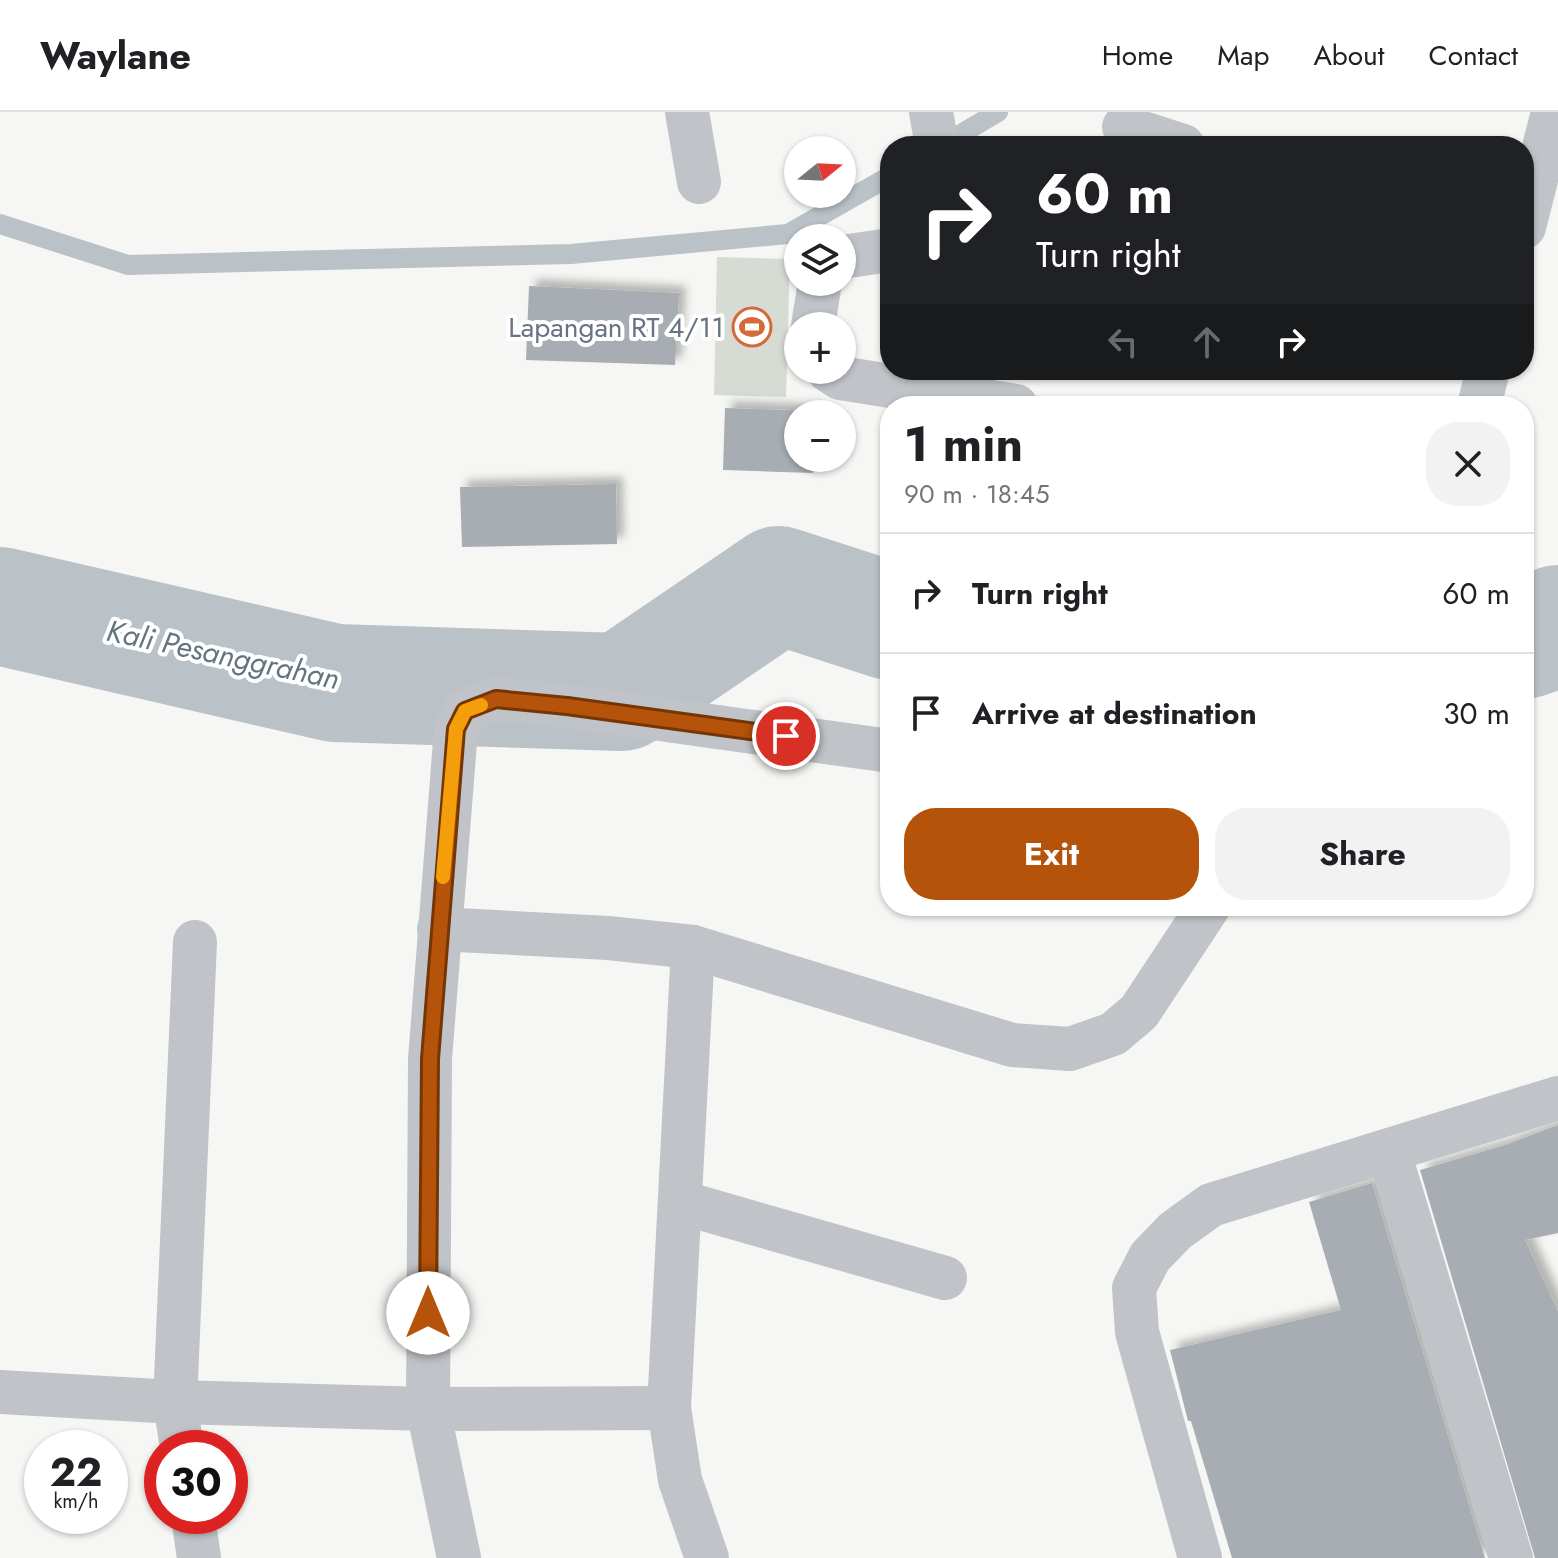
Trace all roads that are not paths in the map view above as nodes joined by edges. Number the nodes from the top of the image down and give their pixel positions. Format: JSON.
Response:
{"nodes":[{"id":1,"x":687,"y":112,"type":"edge"},
{"id":2,"x":1553,"y":112,"type":"edge"},
{"id":3,"x":1124,"y":127,"type":"dead end"},
{"id":4,"x":1152,"y":136,"type":"edge"},
{"id":5,"x":699,"y":182,"type":"dead end"},
{"id":6,"x":1534,"y":187,"type":"edge"},
{"id":7,"x":880,"y":251,"type":"edge"},
{"id":8,"x":856,"y":255,"type":"edge"},
{"id":9,"x":856,"y":381,"type":"edge"},
{"id":10,"x":953,"y":396,"type":"edge"},
{"id":11,"x":880,"y":750,"type":"edge"},
{"id":12,"x":1202,"y":916,"type":"edge"},
{"id":13,"x":439,"y":929,"type":"junction"},
{"id":14,"x":195,"y":942,"type":"dead end"},
{"id":15,"x":693,"y":947,"type":"junction"},
{"id":16,"x":1558,"y":1098,"type":"edge"},
{"id":17,"x":1389,"y":1152,"type":"junction"},
{"id":18,"x":680,"y":1202,"type":"junction"},
{"id":19,"x":945,"y":1278,"type":"dead end"},
{"id":20,"x":0,"y":1392,"type":"edge"},
{"id":21,"x":175,"y":1402,"type":"junction"},
{"id":22,"x":669,"y":1408,"type":"junction"},
{"id":23,"x":428,"y":1409,"type":"junction"},
{"id":24,"x":179,"y":1430,"type":"edge"},
{"id":25,"x":196,"y":1534,"type":"edge"},
{"id":26,"x":199,"y":1558,"type":"edge"},
{"id":27,"x":459,"y":1558,"type":"edge"},
{"id":28,"x":707,"y":1558,"type":"edge"},
{"id":29,"x":1200,"y":1558,"type":"edge"},
{"id":30,"x":1511,"y":1558,"type":"edge"}],
"edges":[{"from":1,"to":5,"type":"street"},
{"from":2,"to":6,"type":"street"},
{"from":3,"to":4,"type":"street"},
{"from":7,"to":8,"type":"street"},
{"from":9,"to":10,"type":"street"},
{"from":11,"to":13,"type":"street"},
{"from":12,"to":15,"type":"street"},
{"from":13,"to":15,"type":"street"},
{"from":13,"to":23,"type":"street"},
{"from":14,"to":21,"type":"street"},
{"from":15,"to":18,"type":"street"},
{"from":16,"to":17,"type":"street"},
{"from":17,"to":29,"type":"street"},
{"from":17,"to":30,"type":"street"},
{"from":18,"to":19,"type":"street"},
{"from":18,"to":22,"type":"street"},
{"from":20,"to":21,"type":"street"},
{"from":21,"to":23,"type":"street"},
{"from":21,"to":24,"type":"street"},
{"from":22,"to":23,"type":"street"},
{"from":22,"to":28,"type":"street"},
{"from":23,"to":27,"type":"street"},
{"from":25,"to":26,"type":"street"}]}
